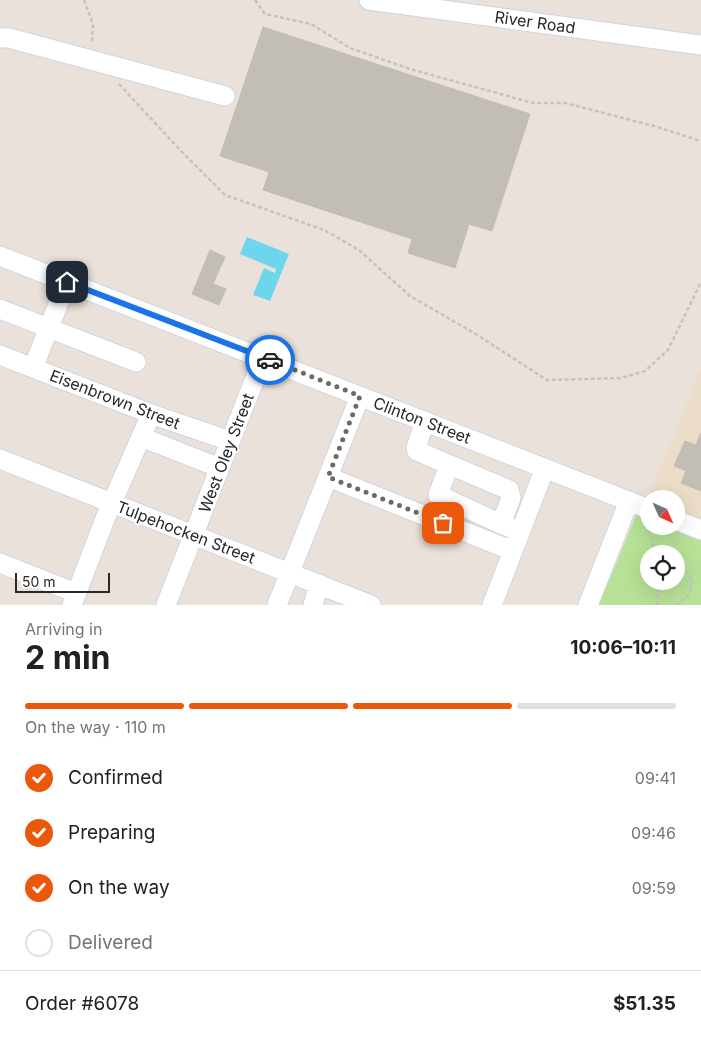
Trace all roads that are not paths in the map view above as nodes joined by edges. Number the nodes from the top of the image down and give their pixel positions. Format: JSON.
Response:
{"nodes":[{"id":1,"x":369,"y":0,"type":"edge"},
{"id":2,"x":0,"y":38,"type":"edge"},
{"id":3,"x":701,"y":45,"type":"edge"},
{"id":4,"x":226,"y":96,"type":"dead end"},
{"id":5,"x":0,"y":256,"type":"edge"},
{"id":6,"x":67,"y":282,"type":"junction"},
{"id":7,"x":0,"y":309,"type":"edge"},
{"id":8,"x":49,"y":328,"type":"junction"},
{"id":9,"x":0,"y":354,"type":"edge"},
{"id":10,"x":263,"y":358,"type":"junction"},
{"id":11,"x":136,"y":362,"type":"dead end"},
{"id":12,"x":33,"y":368,"type":"junction"},
{"id":13,"x":360,"y":396,"type":"junction"},
{"id":14,"x":151,"y":414,"type":"junction"},
{"id":15,"x":425,"y":421,"type":"junction"},
{"id":16,"x":141,"y":437,"type":"junction"},
{"id":17,"x":230,"y":441,"type":"junction"},
{"id":18,"x":0,"y":459,"type":"edge"},
{"id":19,"x":449,"y":465,"type":"junction"},
{"id":20,"x":220,"y":468,"type":"junction"},
{"id":21,"x":545,"y":468,"type":"junction"},
{"id":22,"x":328,"y":477,"type":"junction"},
{"id":23,"x":438,"y":495,"type":"junction"},
{"id":24,"x":112,"y":503,"type":"junction"},
{"id":25,"x":640,"y":505,"type":"edge"},
{"id":26,"x":425,"y":516,"type":"junction"},
{"id":27,"x":500,"y":524,"type":"junction"},
{"id":28,"x":685,"y":524,"type":"edge"},
{"id":29,"x":701,"y":530,"type":"edge"},
{"id":30,"x":520,"y":532,"type":"junction"},
{"id":31,"x":194,"y":535,"type":"junction"},
{"id":32,"x":513,"y":551,"type":"junction"},
{"id":33,"x":0,"y":563,"type":"edge"},
{"id":34,"x":290,"y":573,"type":"junction"},
{"id":35,"x":319,"y":584,"type":"junction"},
{"id":36,"x":74,"y":599,"type":"edge"},
{"id":37,"x":166,"y":605,"type":"edge"},
{"id":38,"x":277,"y":605,"type":"edge"},
{"id":39,"x":312,"y":605,"type":"edge"},
{"id":40,"x":371,"y":605,"type":"edge"},
{"id":41,"x":492,"y":605,"type":"edge"},
{"id":42,"x":588,"y":605,"type":"edge"}],
"edges":[{"from":1,"to":3,"type":"street","name":"River Road"},
{"from":2,"to":4,"type":"street"},
{"from":5,"to":6,"type":"street","name":"Clinton Street"},
{"from":6,"to":8,"type":"street"},
{"from":6,"to":10,"type":"street","name":"Clinton Street"},
{"from":7,"to":8,"type":"street"},
{"from":8,"to":11,"type":"street"},
{"from":8,"to":12,"type":"street"},
{"from":9,"to":12,"type":"street","name":"Eisenbrown Street"},
{"from":10,"to":13,"type":"street","name":"Clinton Street"},
{"from":10,"to":17,"type":"street","name":"West Oley Street"},
{"from":12,"to":14,"type":"street","name":"Eisenbrown Street"},
{"from":13,"to":15,"type":"street","name":"Clinton Street"},
{"from":13,"to":22,"type":"street"},
{"from":14,"to":16,"type":"street"},
{"from":14,"to":17,"type":"street","name":"Eisenbrown Street"},
{"from":15,"to":19,"type":"street"},
{"from":15,"to":21,"type":"street","name":"Clinton Street"},
{"from":16,"to":20,"type":"street"},
{"from":16,"to":24,"type":"street"},
{"from":17,"to":20,"type":"street","name":"West Oley Street"},
{"from":18,"to":24,"type":"street","name":"Tulpehocken Street"},
{"from":19,"to":23,"type":"street"},
{"from":19,"to":27,"type":"street"},
{"from":20,"to":31,"type":"street","name":"West Oley Street"},
{"from":21,"to":25,"type":"street","name":"Clinton Street"},
{"from":21,"to":30,"type":"street"},
{"from":22,"to":26,"type":"street"},
{"from":22,"to":34,"type":"street"},
{"from":23,"to":26,"type":"street"},
{"from":23,"to":27,"type":"street"},
{"from":24,"to":31,"type":"street","name":"Tulpehocken Street"},
{"from":24,"to":36,"type":"street"},
{"from":25,"to":42,"type":"street"},
{"from":26,"to":32,"type":"street"},
{"from":27,"to":30,"type":"street"},
{"from":28,"to":29,"type":"street"},
{"from":30,"to":32,"type":"street"},
{"from":31,"to":34,"type":"street","name":"Tulpehocken Street"},
{"from":31,"to":37,"type":"street","name":"West Oley Street"},
{"from":32,"to":41,"type":"street"},
{"from":33,"to":36,"type":"street"},
{"from":34,"to":35,"type":"street","name":"Tulpehocken Street"},
{"from":34,"to":38,"type":"street"},
{"from":35,"to":39,"type":"street"},
{"from":35,"to":40,"type":"street","name":"Tulpehocken Street"}]}
